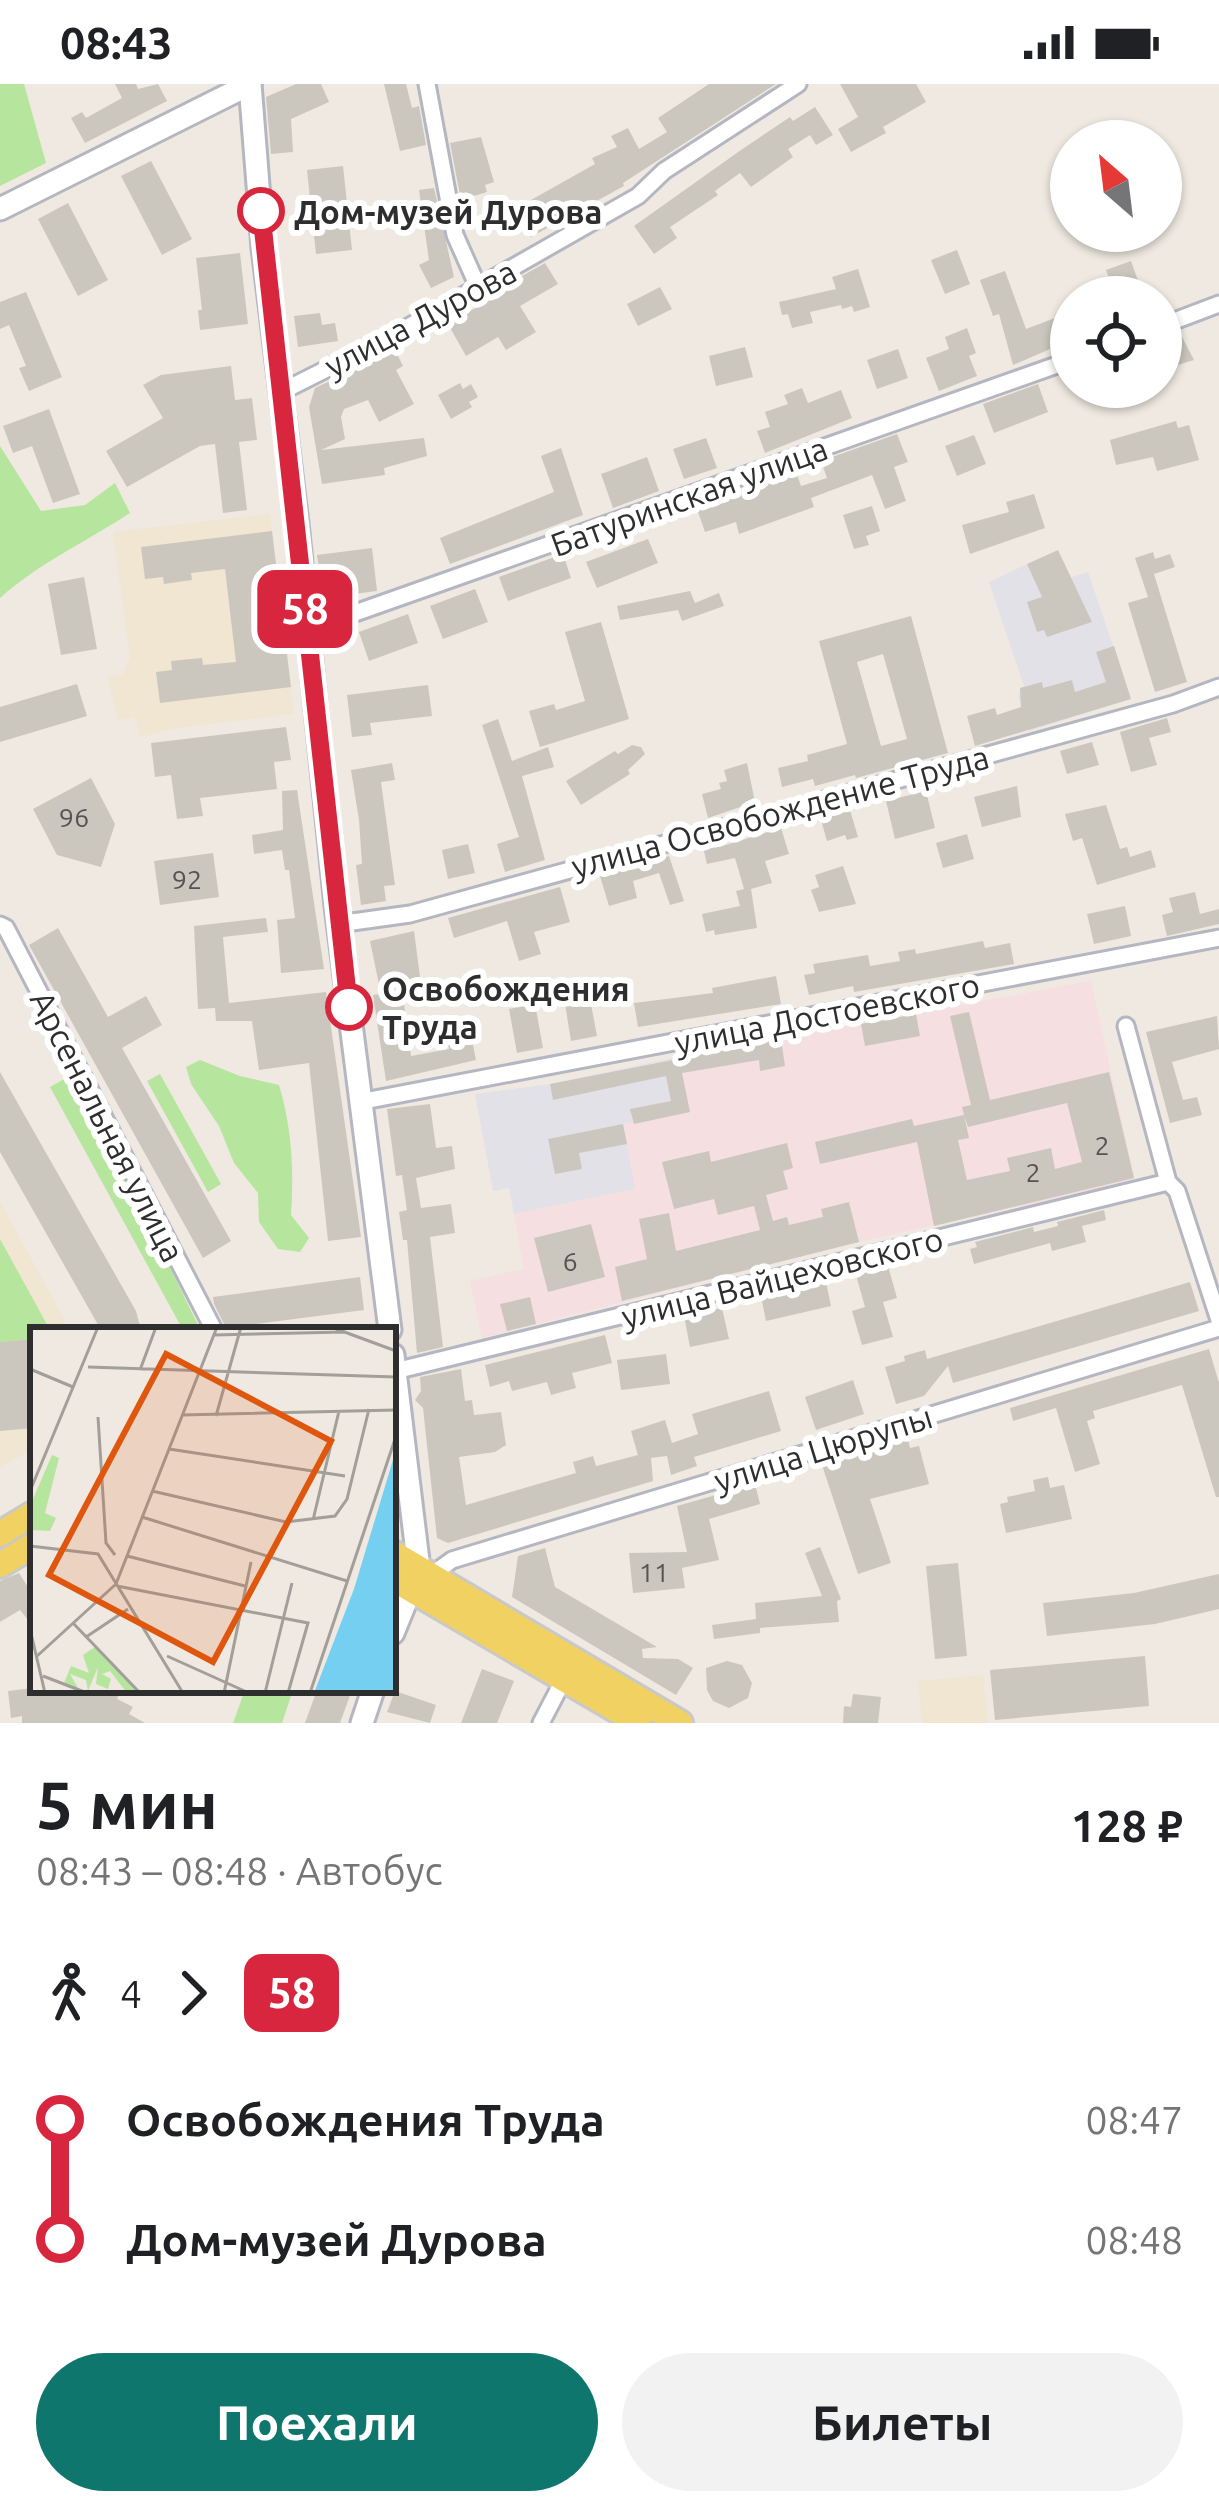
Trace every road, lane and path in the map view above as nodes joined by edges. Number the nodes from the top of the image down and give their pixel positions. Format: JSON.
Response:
{"nodes":[{"id":1,"x":250,"y":84,"type":"edge"},
{"id":2,"x":427,"y":84,"type":"edge"},
{"id":3,"x":798,"y":84,"type":"edge"},
{"id":4,"x":0,"y":208,"type":"edge"},
{"id":5,"x":478,"y":289,"type":"junction"},
{"id":6,"x":1219,"y":304,"type":"edge"},
{"id":7,"x":1182,"y":318,"type":"edge"},
{"id":8,"x":1050,"y":367,"type":"edge"},
{"id":9,"x":281,"y":392,"type":"junction"},
{"id":10,"x":307,"y":630,"type":"junction"},
{"id":11,"x":1219,"y":687,"type":"edge"},
{"id":12,"x":338,"y":924,"type":"junction"},
{"id":13,"x":0,"y":925,"type":"edge"},
{"id":14,"x":1219,"y":938,"type":"edge"},
{"id":15,"x":1126,"y":1026,"type":"dead end"},
{"id":16,"x":364,"y":1101,"type":"junction"},
{"id":17,"x":1168,"y":1182,"type":"junction"},
{"id":18,"x":1219,"y":1324,"type":"edge"},
{"id":19,"x":212,"y":1327,"type":"edge"},
{"id":20,"x":390,"y":1327,"type":"edge"},
{"id":21,"x":396,"y":1375,"type":"edge"},
{"id":22,"x":396,"y":1396,"type":"edge"},
{"id":23,"x":30,"y":1516,"type":"edge"},
{"id":24,"x":0,"y":1534,"type":"edge"},
{"id":25,"x":30,"y":1547,"type":"edge"},
{"id":26,"x":0,"y":1565,"type":"edge"},
{"id":27,"x":413,"y":1578,"type":"edge"},
{"id":28,"x":396,"y":1625,"type":"edge"},
{"id":29,"x":564,"y":1679,"type":"junction"},
{"id":30,"x":372,"y":1693,"type":"edge"},
{"id":31,"x":362,"y":1723,"type":"edge"},
{"id":32,"x":541,"y":1723,"type":"edge"},
{"id":33,"x":639,"y":1723,"type":"edge"},
{"id":34,"x":680,"y":1723,"type":"edge"}],
"edges":[{"from":1,"to":4,"type":"street"},
{"from":1,"to":9,"type":"street"},
{"from":2,"to":5,"type":"street"},
{"from":3,"to":5,"type":"street","name":"улица Дурова"},
{"from":5,"to":9,"type":"street","name":"улица Дурова"},
{"from":6,"to":7,"type":"street"},
{"from":8,"to":10,"type":"street","name":"Батуринская улица"},
{"from":9,"to":10,"type":"street"},
{"from":10,"to":12,"type":"street"},
{"from":11,"to":12,"type":"street","name":"улица Освобождение Труда"},
{"from":12,"to":16,"type":"street"},
{"from":13,"to":19,"type":"street","name":"Арсенальная улица"},
{"from":14,"to":16,"type":"street","name":"улица Достоевского"},
{"from":15,"to":17,"type":"street"},
{"from":16,"to":20,"type":"street"},
{"from":17,"to":18,"type":"street"},
{"from":17,"to":21,"type":"street","name":"улица Вайцеховского"},
{"from":18,"to":27,"type":"street","name":"улица Цюрупы"},
{"from":22,"to":27,"type":"street"},
{"from":23,"to":24,"type":"main road"},
{"from":25,"to":26,"type":"main road"},
{"from":27,"to":28,"type":"street"},
{"from":27,"to":29,"type":"main road"},
{"from":27,"to":34,"type":"main road"},
{"from":29,"to":32,"type":"street"},
{"from":29,"to":33,"type":"main road"},
{"from":30,"to":31,"type":"street"}]}
